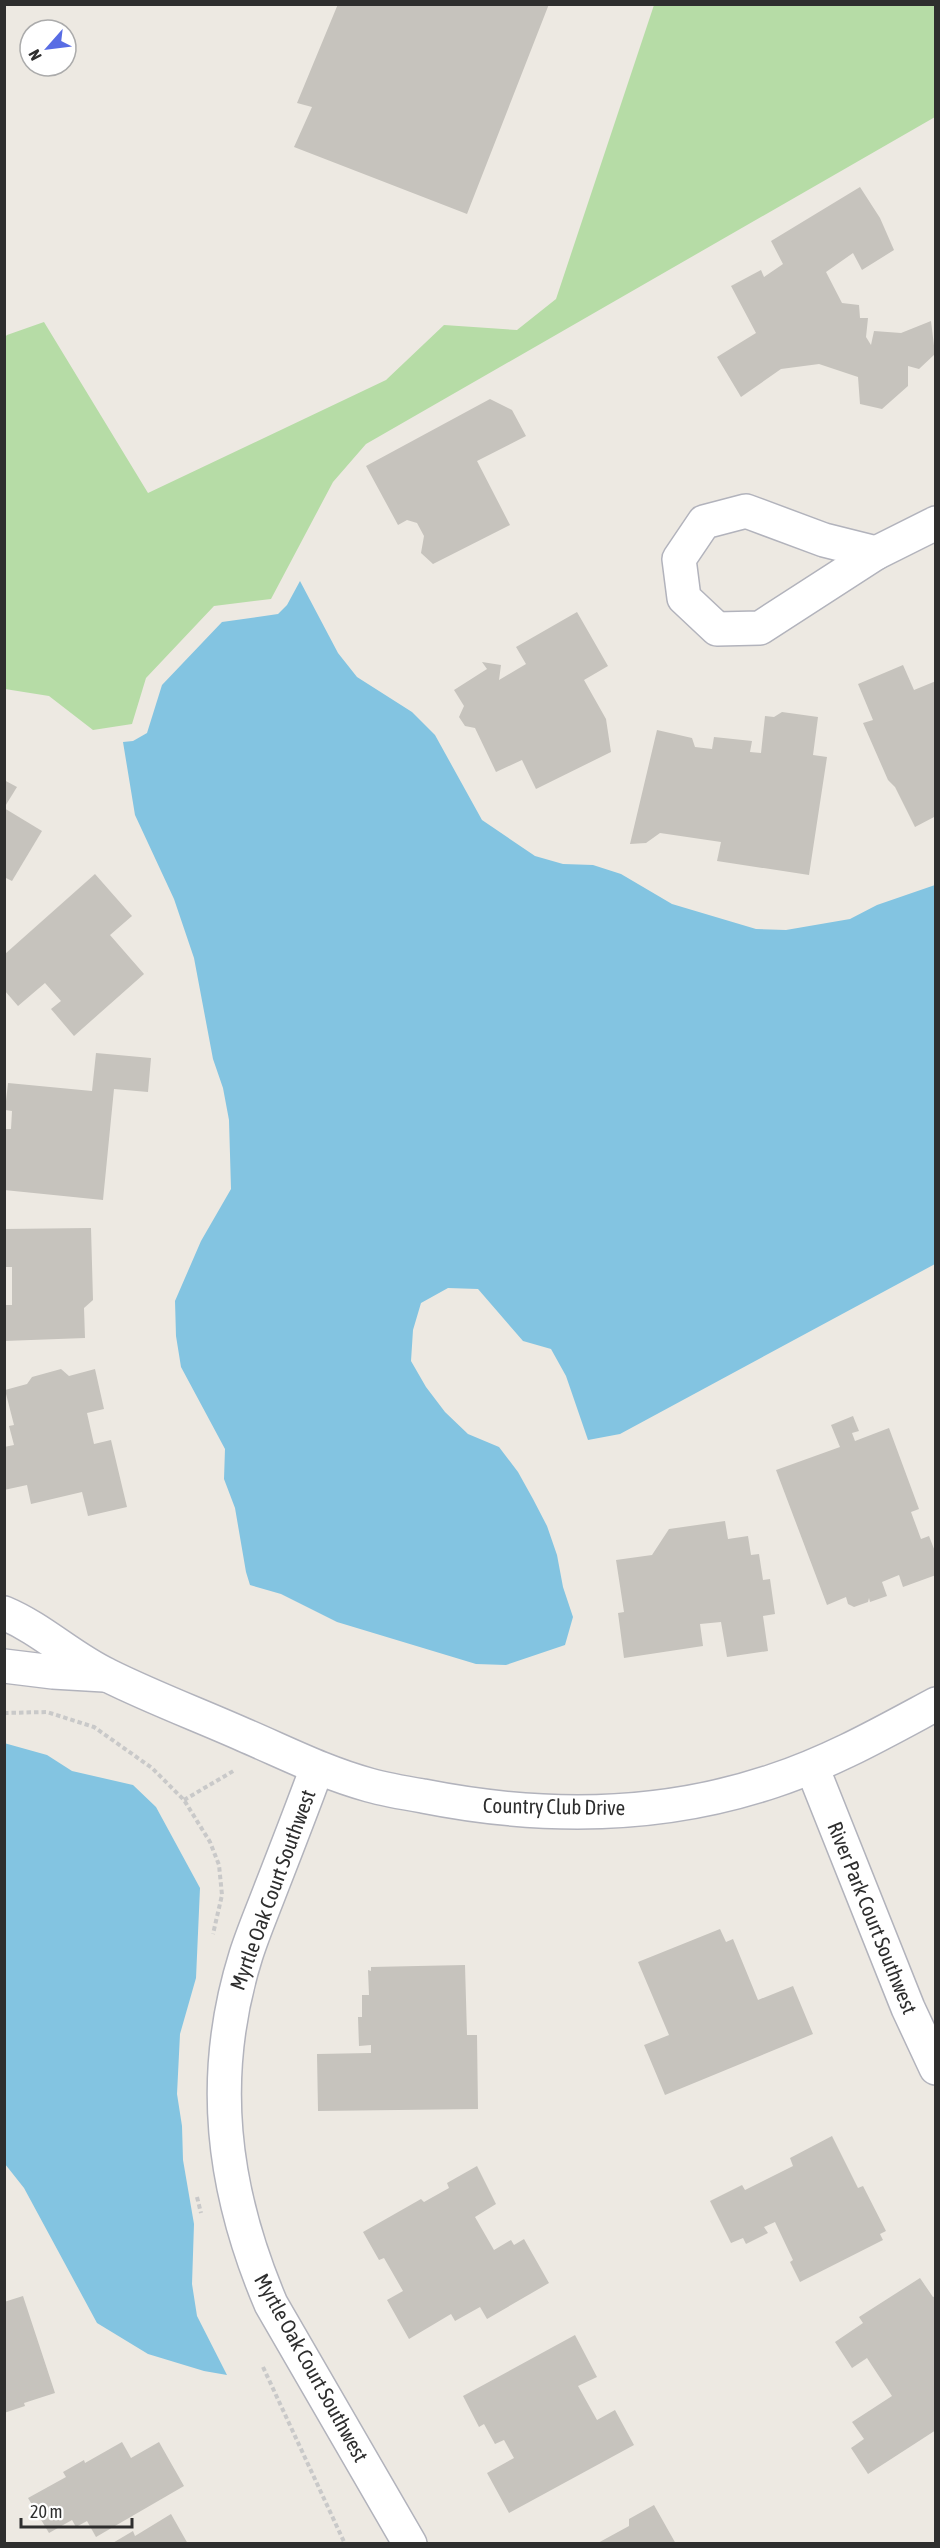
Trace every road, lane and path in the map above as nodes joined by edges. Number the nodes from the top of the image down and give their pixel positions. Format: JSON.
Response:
{"nodes":[{"id":1,"x":936,"y":523,"type":"edge"},
{"id":2,"x":876,"y":553,"type":"junction"},
{"id":3,"x":4,"y":1613,"type":"edge"},
{"id":4,"x":4,"y":1666,"type":"edge"},
{"id":5,"x":105,"y":1675,"type":"junction"},
{"id":6,"x":936,"y":1704,"type":"edge"},
{"id":7,"x":4,"y":1713,"type":"edge"},
{"id":8,"x":274,"y":1748,"type":"junction"},
{"id":9,"x":812,"y":1767,"type":"junction"},
{"id":10,"x":317,"y":1768,"type":"junction"},
{"id":11,"x":936,"y":2068,"type":"edge"},
{"id":12,"x":410,"y":2544,"type":"edge"}],
"edges":[{"from":1,"to":2,"type":"street"},
{"from":2,"to":2,"type":"street"},
{"from":3,"to":5,"type":"street","name":"Country Club Drive"},
{"from":4,"to":5,"type":"street","name":"Country Club Drive"},
{"from":5,"to":8,"type":"street","name":"Country Club Drive"},
{"from":6,"to":9,"type":"street","name":"Country Club Drive"},
{"from":7,"to":8,"type":"path"},
{"from":8,"to":10,"type":"street","name":"Country Club Drive"},
{"from":9,"to":10,"type":"street","name":"Country Club Drive"},
{"from":9,"to":11,"type":"street","name":"River Park Court Southwest"},
{"from":10,"to":12,"type":"street","name":"Myrtle Oak Court Southwest"}]}
